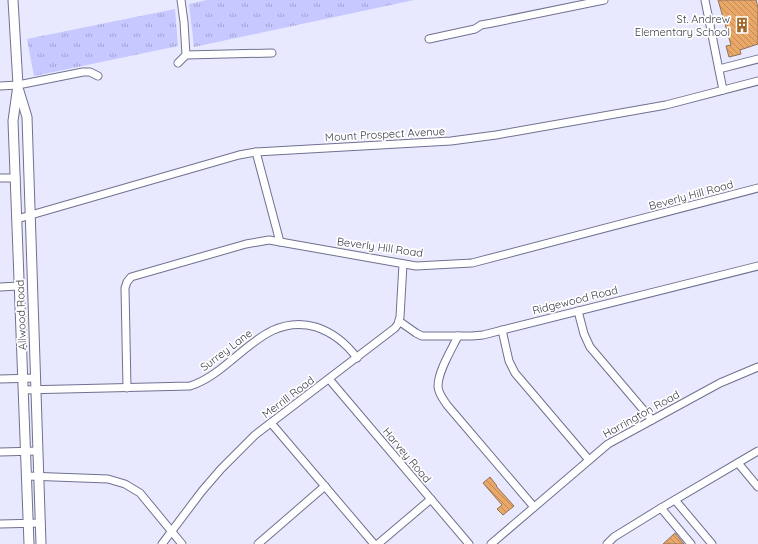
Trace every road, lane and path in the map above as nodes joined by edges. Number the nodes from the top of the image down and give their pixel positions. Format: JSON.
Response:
{"nodes":[{"id":1,"x":13,"y":0,"type":"edge"},
{"id":2,"x":181,"y":0,"type":"edge"},
{"id":3,"x":604,"y":0,"type":"edge"},
{"id":4,"x":705,"y":0,"type":"edge"},
{"id":5,"x":429,"y":39,"type":"dead end"},
{"id":6,"x":272,"y":53,"type":"dead end"},
{"id":7,"x":186,"y":55,"type":"junction"},
{"id":8,"x":758,"y":59,"type":"edge"},
{"id":9,"x":178,"y":63,"type":"dead end"},
{"id":10,"x":719,"y":69,"type":"junction"},
{"id":11,"x":98,"y":76,"type":"dead end"},
{"id":12,"x":758,"y":81,"type":"edge"},
{"id":13,"x":0,"y":86,"type":"edge"},
{"id":14,"x":18,"y":86,"type":"junction"},
{"id":15,"x":723,"y":90,"type":"junction"},
{"id":16,"x":256,"y":152,"type":"junction"},
{"id":17,"x":0,"y":178,"type":"edge"},
{"id":18,"x":16,"y":178,"type":"junction"},
{"id":19,"x":758,"y":188,"type":"edge"},
{"id":20,"x":30,"y":215,"type":"junction"},
{"id":21,"x":17,"y":219,"type":"junction"},
{"id":22,"x":280,"y":242,"type":"junction"},
{"id":23,"x":403,"y":264,"type":"junction"},
{"id":24,"x":758,"y":266,"type":"edge"},
{"id":25,"x":20,"y":286,"type":"junction"},
{"id":26,"x":0,"y":287,"type":"edge"},
{"id":27,"x":578,"y":311,"type":"junction"},
{"id":28,"x":399,"y":321,"type":"junction"},
{"id":29,"x":502,"y":330,"type":"junction"},
{"id":30,"x":458,"y":336,"type":"junction"},
{"id":31,"x":357,"y":358,"type":"junction"},
{"id":32,"x":758,"y":367,"type":"edge"},
{"id":33,"x":36,"y":378,"type":"junction"},
{"id":34,"x":0,"y":379,"type":"edge"},
{"id":35,"x":23,"y":379,"type":"junction"},
{"id":36,"x":329,"y":379,"type":"junction"},
{"id":37,"x":127,"y":388,"type":"junction"},
{"id":38,"x":23,"y":390,"type":"junction"},
{"id":39,"x":36,"y":391,"type":"junction"},
{"id":40,"x":652,"y":420,"type":"junction"},
{"id":41,"x":271,"y":423,"type":"junction"},
{"id":42,"x":26,"y":451,"type":"junction"},
{"id":43,"x":38,"y":451,"type":"junction"},
{"id":44,"x":758,"y":451,"type":"edge"},
{"id":45,"x":0,"y":452,"type":"edge"},
{"id":46,"x":589,"y":460,"type":"junction"},
{"id":47,"x":738,"y":463,"type":"junction"},
{"id":48,"x":27,"y":476,"type":"junction"},
{"id":49,"x":39,"y":477,"type":"junction"},
{"id":50,"x":325,"y":486,"type":"junction"},
{"id":51,"x":758,"y":487,"type":"edge"},
{"id":52,"x":431,"y":499,"type":"junction"},
{"id":53,"x":675,"y":500,"type":"junction"},
{"id":54,"x":534,"y":507,"type":"junction"},
{"id":55,"x":661,"y":508,"type":"junction"},
{"id":56,"x":28,"y":523,"type":"junction"},
{"id":57,"x":40,"y":523,"type":"junction"},
{"id":58,"x":0,"y":524,"type":"edge"},
{"id":59,"x":172,"y":532,"type":"junction"},
{"id":60,"x":29,"y":544,"type":"edge"},
{"id":61,"x":41,"y":544,"type":"edge"},
{"id":62,"x":162,"y":544,"type":"edge"},
{"id":63,"x":182,"y":544,"type":"edge"},
{"id":64,"x":258,"y":544,"type":"edge"},
{"id":65,"x":374,"y":544,"type":"edge"},
{"id":66,"x":378,"y":544,"type":"edge"},
{"id":67,"x":469,"y":544,"type":"edge"},
{"id":68,"x":491,"y":544,"type":"edge"},
{"id":69,"x":607,"y":544,"type":"edge"},
{"id":70,"x":691,"y":544,"type":"edge"},
{"id":71,"x":712,"y":544,"type":"edge"}],
"edges":[{"from":1,"to":14,"type":"main road","name":"Allwood Road"},
{"from":2,"to":7,"type":"street"},
{"from":3,"to":5,"type":"street"},
{"from":4,"to":10,"type":"street"},
{"from":6,"to":7,"type":"street"},
{"from":7,"to":9,"type":"street"},
{"from":8,"to":10,"type":"street"},
{"from":10,"to":15,"type":"street"},
{"from":11,"to":14,"type":"street"},
{"from":12,"to":15,"type":"street","name":"Mount Prospect Avenue"},
{"from":13,"to":14,"type":"street"},
{"from":14,"to":18,"type":"main road","name":"Allwood Road"},
{"from":14,"to":20,"type":"main road","name":"Allwood Road"},
{"from":15,"to":16,"type":"street","name":"Mount Prospect Avenue"},
{"from":16,"to":20,"type":"street","name":"Mount Prospect Avenue"},
{"from":16,"to":22,"type":"street"},
{"from":17,"to":18,"type":"street"},
{"from":18,"to":21,"type":"main road","name":"Allwood Road"},
{"from":19,"to":23,"type":"street","name":"Beverly Hill Road"},
{"from":20,"to":21,"type":"street","name":"Mount Prospect Avenue"},
{"from":20,"to":33,"type":"main road","name":"Allwood Road"},
{"from":21,"to":25,"type":"main road","name":"Allwood Road"},
{"from":22,"to":23,"type":"street","name":"Beverly Hill Road"},
{"from":22,"to":37,"type":"street","name":"Beverly Hill Road"},
{"from":23,"to":28,"type":"street"},
{"from":24,"to":27,"type":"street","name":"Ridgewood Road"},
{"from":25,"to":26,"type":"street"},
{"from":25,"to":35,"type":"main road","name":"Allwood Road"},
{"from":27,"to":29,"type":"street","name":"Ridgewood Road"},
{"from":27,"to":40,"type":"street"},
{"from":28,"to":30,"type":"street","name":"Ridgewood Road"},
{"from":28,"to":31,"type":"street","name":"Merrill Road"},
{"from":29,"to":30,"type":"street","name":"Ridgewood Road"},
{"from":29,"to":46,"type":"street"},
{"from":30,"to":54,"type":"street"},
{"from":31,"to":36,"type":"street","name":"Merrill Road"},
{"from":31,"to":37,"type":"street","name":"Surrey Lane"},
{"from":32,"to":40,"type":"street","name":"Harrington Road"},
{"from":33,"to":35,"type":"street"},
{"from":33,"to":39,"type":"main road","name":"Allwood Road"},
{"from":34,"to":35,"type":"street"},
{"from":35,"to":38,"type":"main road","name":"Allwood Road"},
{"from":36,"to":41,"type":"street","name":"Merrill Road"},
{"from":36,"to":52,"type":"street","name":"Harvey Road"},
{"from":37,"to":39,"type":"street","name":"Surrey Lane"},
{"from":38,"to":39,"type":"street","name":"Surrey Lane"},
{"from":38,"to":42,"type":"main road","name":"Allwood Road"},
{"from":39,"to":43,"type":"main road","name":"Allwood Road"},
{"from":40,"to":46,"type":"street","name":"Harrington Road"},
{"from":41,"to":50,"type":"street"},
{"from":41,"to":59,"type":"street","name":"Merrill Road"},
{"from":42,"to":43,"type":"street"},
{"from":42,"to":45,"type":"street"},
{"from":42,"to":48,"type":"main road","name":"Allwood Road"},
{"from":43,"to":49,"type":"main road","name":"Allwood Road"},
{"from":44,"to":47,"type":"street"},
{"from":46,"to":54,"type":"street","name":"Harrington Road"},
{"from":47,"to":51,"type":"street"},
{"from":47,"to":53,"type":"street"},
{"from":48,"to":49,"type":"street"},
{"from":48,"to":56,"type":"main road","name":"Allwood Road"},
{"from":49,"to":57,"type":"main road","name":"Allwood Road"},
{"from":49,"to":59,"type":"street"},
{"from":50,"to":64,"type":"street"},
{"from":50,"to":65,"type":"street"},
{"from":52,"to":66,"type":"street"},
{"from":52,"to":67,"type":"street","name":"Harvey Road"},
{"from":53,"to":55,"type":"street"},
{"from":53,"to":71,"type":"street"},
{"from":54,"to":68,"type":"street","name":"Harrington Road"},
{"from":55,"to":69,"type":"street"},
{"from":55,"to":70,"type":"street"},
{"from":56,"to":57,"type":"street"},
{"from":56,"to":58,"type":"street"},
{"from":56,"to":60,"type":"main road","name":"Allwood Road"},
{"from":57,"to":61,"type":"main road","name":"Allwood Road"},
{"from":59,"to":62,"type":"street","name":"Merrill Road"},
{"from":59,"to":63,"type":"street"}]}
